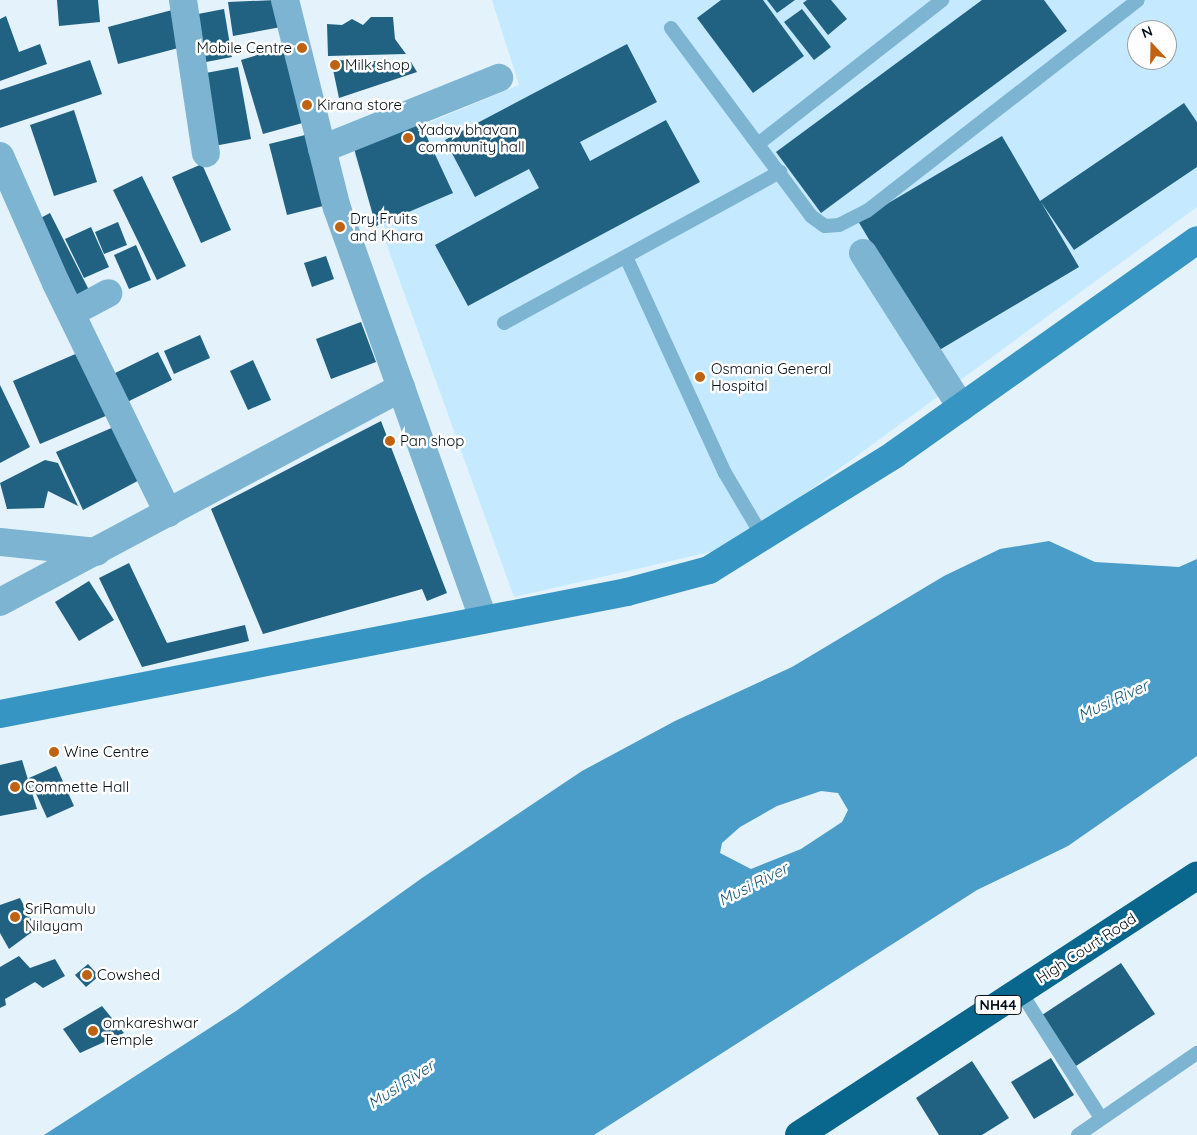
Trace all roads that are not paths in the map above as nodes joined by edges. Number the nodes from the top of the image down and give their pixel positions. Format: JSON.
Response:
{"nodes":[{"id":1,"x":183,"y":0,"type":"edge"},
{"id":2,"x":284,"y":0,"type":"edge"},
{"id":3,"x":942,"y":0,"type":"edge"},
{"id":4,"x":1138,"y":0,"type":"edge"},
{"id":5,"x":671,"y":28,"type":"dead end"},
{"id":6,"x":499,"y":78,"type":"dead end"},
{"id":7,"x":758,"y":144,"type":"junction"},
{"id":8,"x":322,"y":149,"type":"junction"},
{"id":9,"x":206,"y":153,"type":"dead end"},
{"id":10,"x":0,"y":156,"type":"edge"},
{"id":11,"x":780,"y":172,"type":"junction"},
{"id":12,"x":1197,"y":240,"type":"edge"},
{"id":13,"x":862,"y":252,"type":"dead end"},
{"id":14,"x":626,"y":257,"type":"junction"},
{"id":15,"x":108,"y":293,"type":"dead end"},
{"id":16,"x":73,"y":312,"type":"junction"},
{"id":17,"x":504,"y":323,"type":"dead end"},
{"id":18,"x":401,"y":388,"type":"junction"},
{"id":19,"x":961,"y":407,"type":"junction"},
{"id":20,"x":168,"y":513,"type":"junction"},
{"id":21,"x":764,"y":539,"type":"junction"},
{"id":22,"x":0,"y":542,"type":"edge"},
{"id":23,"x":96,"y":552,"type":"junction"},
{"id":24,"x":0,"y":602,"type":"edge"},
{"id":25,"x":484,"y":620,"type":"junction"},
{"id":26,"x":0,"y":714,"type":"edge"},
{"id":27,"x":1197,"y":876,"type":"edge"},
{"id":28,"x":1020,"y":991,"type":"junction"},
{"id":29,"x":1197,"y":1053,"type":"edge"},
{"id":30,"x":1101,"y":1118,"type":"junction"},
{"id":31,"x":800,"y":1135,"type":"edge"},
{"id":32,"x":1078,"y":1135,"type":"edge"}],
"edges":[{"from":1,"to":9,"type":"street"},
{"from":2,"to":8,"type":"street"},
{"from":3,"to":7,"type":"lane"},
{"from":4,"to":11,"type":"lane"},
{"from":5,"to":7,"type":"lane"},
{"from":6,"to":8,"type":"street"},
{"from":7,"to":11,"type":"lane"},
{"from":8,"to":18,"type":"street"},
{"from":10,"to":16,"type":"street"},
{"from":11,"to":14,"type":"lane"},
{"from":12,"to":19,"type":"main road"},
{"from":13,"to":19,"type":"street"},
{"from":14,"to":17,"type":"lane"},
{"from":14,"to":21,"type":"lane"},
{"from":15,"to":16,"type":"street"},
{"from":16,"to":20,"type":"street"},
{"from":18,"to":20,"type":"street"},
{"from":18,"to":25,"type":"street"},
{"from":19,"to":21,"type":"main road"},
{"from":20,"to":23,"type":"street"},
{"from":21,"to":25,"type":"main road"},
{"from":22,"to":23,"type":"street"},
{"from":23,"to":24,"type":"street"},
{"from":25,"to":26,"type":"main road"},
{"from":27,"to":28,"type":"highway","name":"High Court Road","number":"NH44"},
{"from":28,"to":30,"type":"lane"},
{"from":28,"to":31,"type":"highway","name":"High Court Road","number":"NH44"},
{"from":29,"to":30,"type":"lane"},
{"from":30,"to":32,"type":"lane"}]}
